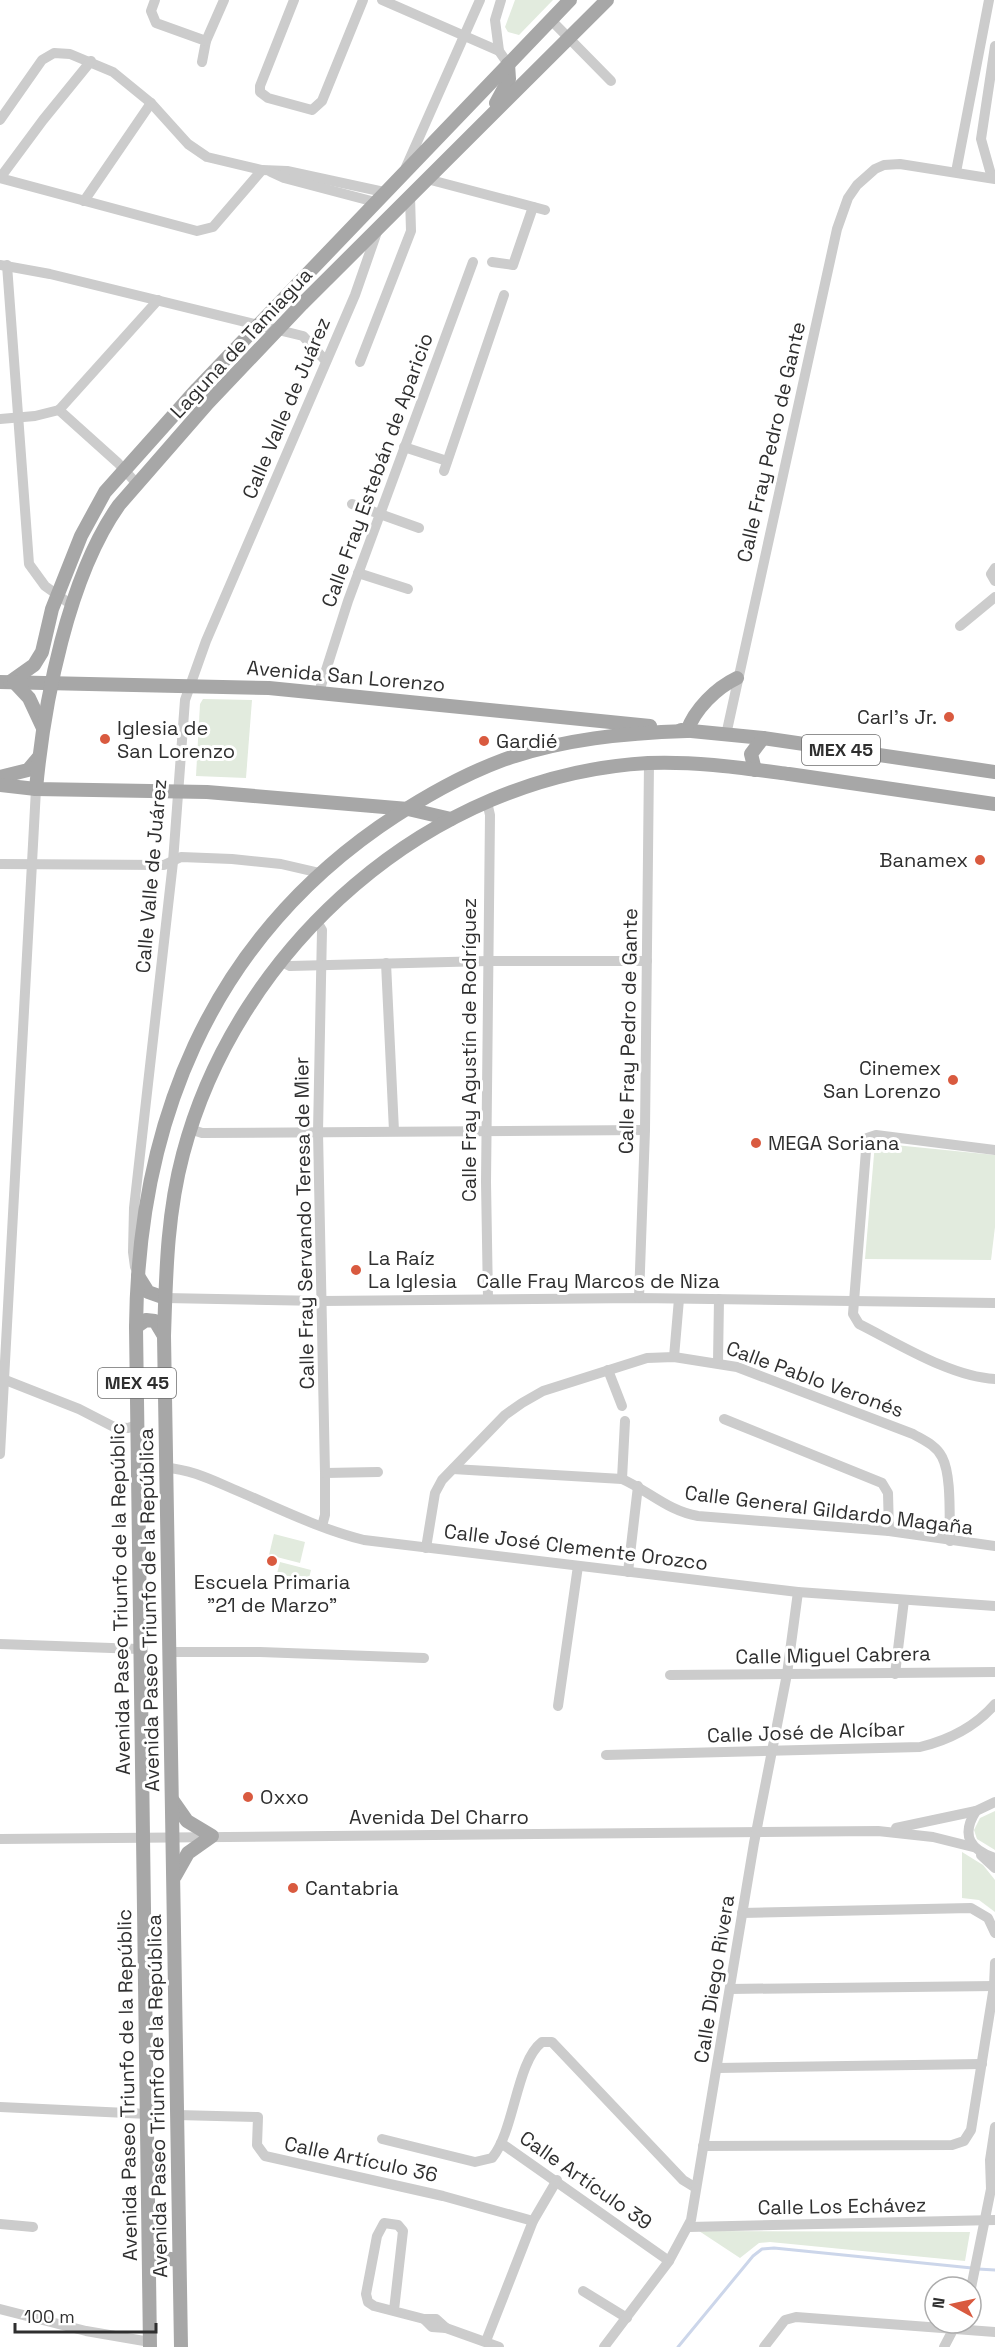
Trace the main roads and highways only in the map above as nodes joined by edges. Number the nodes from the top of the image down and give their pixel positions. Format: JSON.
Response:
{"nodes":[{"id":1,"x":570,"y":0,"type":"edge"},
{"id":2,"x":607,"y":0,"type":"edge"},
{"id":3,"x":508,"y":64,"type":"junction"},
{"id":4,"x":473,"y":134,"type":"junction"},
{"id":5,"x":737,"y":678,"type":"road end"},
{"id":6,"x":8,"y":682,"type":"edge"},
{"id":7,"x":53,"y":683,"type":"junction"},
{"id":8,"x":43,"y":728,"type":"junction"},
{"id":9,"x":687,"y":730,"type":"junction"},
{"id":10,"x":763,"y":738,"type":"junction"},
{"id":11,"x":39,"y":758,"type":"junction"},
{"id":12,"x":755,"y":770,"type":"junction"},
{"id":13,"x":995,"y":772,"type":"edge"},
{"id":14,"x":0,"y":777,"type":"edge"},
{"id":15,"x":0,"y":785,"type":"edge"},
{"id":16,"x":36,"y":789,"type":"junction"},
{"id":17,"x":995,"y":804,"type":"edge"},
{"id":18,"x":408,"y":809,"type":"junction"},
{"id":19,"x":451,"y":819,"type":"junction"},
{"id":20,"x":138,"y":1275,"type":"junction"},
{"id":21,"x":165,"y":1298,"type":"junction"},
{"id":22,"x":136,"y":1327,"type":"junction"},
{"id":23,"x":164,"y":1336,"type":"junction"},
{"id":24,"x":172,"y":1799,"type":"junction"},
{"id":25,"x":173,"y":1879,"type":"junction"},
{"id":26,"x":149,"y":2246,"type":"junction"},
{"id":27,"x":179,"y":2260,"type":"junction"},
{"id":28,"x":150,"y":2345,"type":"edge"},
{"id":29,"x":181,"y":2347,"type":"edge"}],
"edges":[{"from":1,"to":3,"type":"main road","name":"Laguna de Tamiagua"},
{"from":2,"to":4,"type":"main road","name":"Laguna de Tamiagua"},
{"from":3,"to":4,"type":"main road"},
{"from":3,"to":6,"type":"main road","name":"Laguna de Tamiagua"},
{"from":4,"to":7,"type":"main road","name":"Laguna de Tamiagua"},
{"from":5,"to":9,"type":"main road"},
{"from":6,"to":7,"type":"main road","name":"Avenida San Lorenzo","number":"MEX 45"},
{"from":6,"to":8,"type":"main road"},
{"from":7,"to":8,"type":"main road","name":"Laguna de Tamiagua"},
{"from":7,"to":9,"type":"main road","name":"Avenida San Lorenzo","number":"MEX 45"},
{"from":8,"to":11,"type":"main road","name":"Laguna de Tamiagua"},
{"from":9,"to":10,"type":"main road","number":"MEX 45"},
{"from":9,"to":18,"type":"main road","name":"Avenida Paseo Triunfo de la Repúblic","number":"MEX 45"},
{"from":10,"to":12,"type":"main road"},
{"from":10,"to":13,"type":"main road","number":"MEX 45"},
{"from":11,"to":14,"type":"main road"},
{"from":11,"to":16,"type":"main road","name":"Laguna de Tamiagua"},
{"from":12,"to":17,"type":"main road","number":"MEX 45"},
{"from":12,"to":19,"type":"main road","name":"Avenida Paseo Triunfo de la República","number":"MEX 45"},
{"from":15,"to":16,"type":"main road"},
{"from":16,"to":18,"type":"main road"},
{"from":18,"to":19,"type":"main road"},
{"from":18,"to":20,"type":"main road","name":"Avenida Paseo Triunfo de la Repúblic","number":"MEX 45"},
{"from":19,"to":21,"type":"main road","name":"Avenida Paseo Triunfo de la República","number":"MEX 45"},
{"from":20,"to":21,"type":"main road"},
{"from":20,"to":22,"type":"main road","name":"Avenida Paseo Triunfo de la Repúblic","number":"MEX 45"},
{"from":21,"to":23,"type":"main road","name":"Avenida Paseo Triunfo de la República","number":"MEX 45"},
{"from":22,"to":23,"type":"main road"},
{"from":22,"to":26,"type":"main road","name":"Avenida Paseo Triunfo de la Repúblic","number":"MEX 45"},
{"from":23,"to":24,"type":"main road","name":"Avenida Paseo Triunfo de la República","number":"MEX 45"},
{"from":24,"to":25,"type":"main road","name":"Avenida Paseo Triunfo de la República","number":"MEX 45"},
{"from":24,"to":25,"type":"main road"},
{"from":25,"to":27,"type":"main road","name":"Avenida Paseo Triunfo de la República","number":"MEX 45"},
{"from":26,"to":27,"type":"main road"},
{"from":26,"to":28,"type":"main road","name":"Avenida Paseo Triunfo de la Repúblic","number":"MEX 45"},
{"from":27,"to":29,"type":"main road","name":"Avenida Paseo Triunfo de la República","number":"MEX 45"}]}
